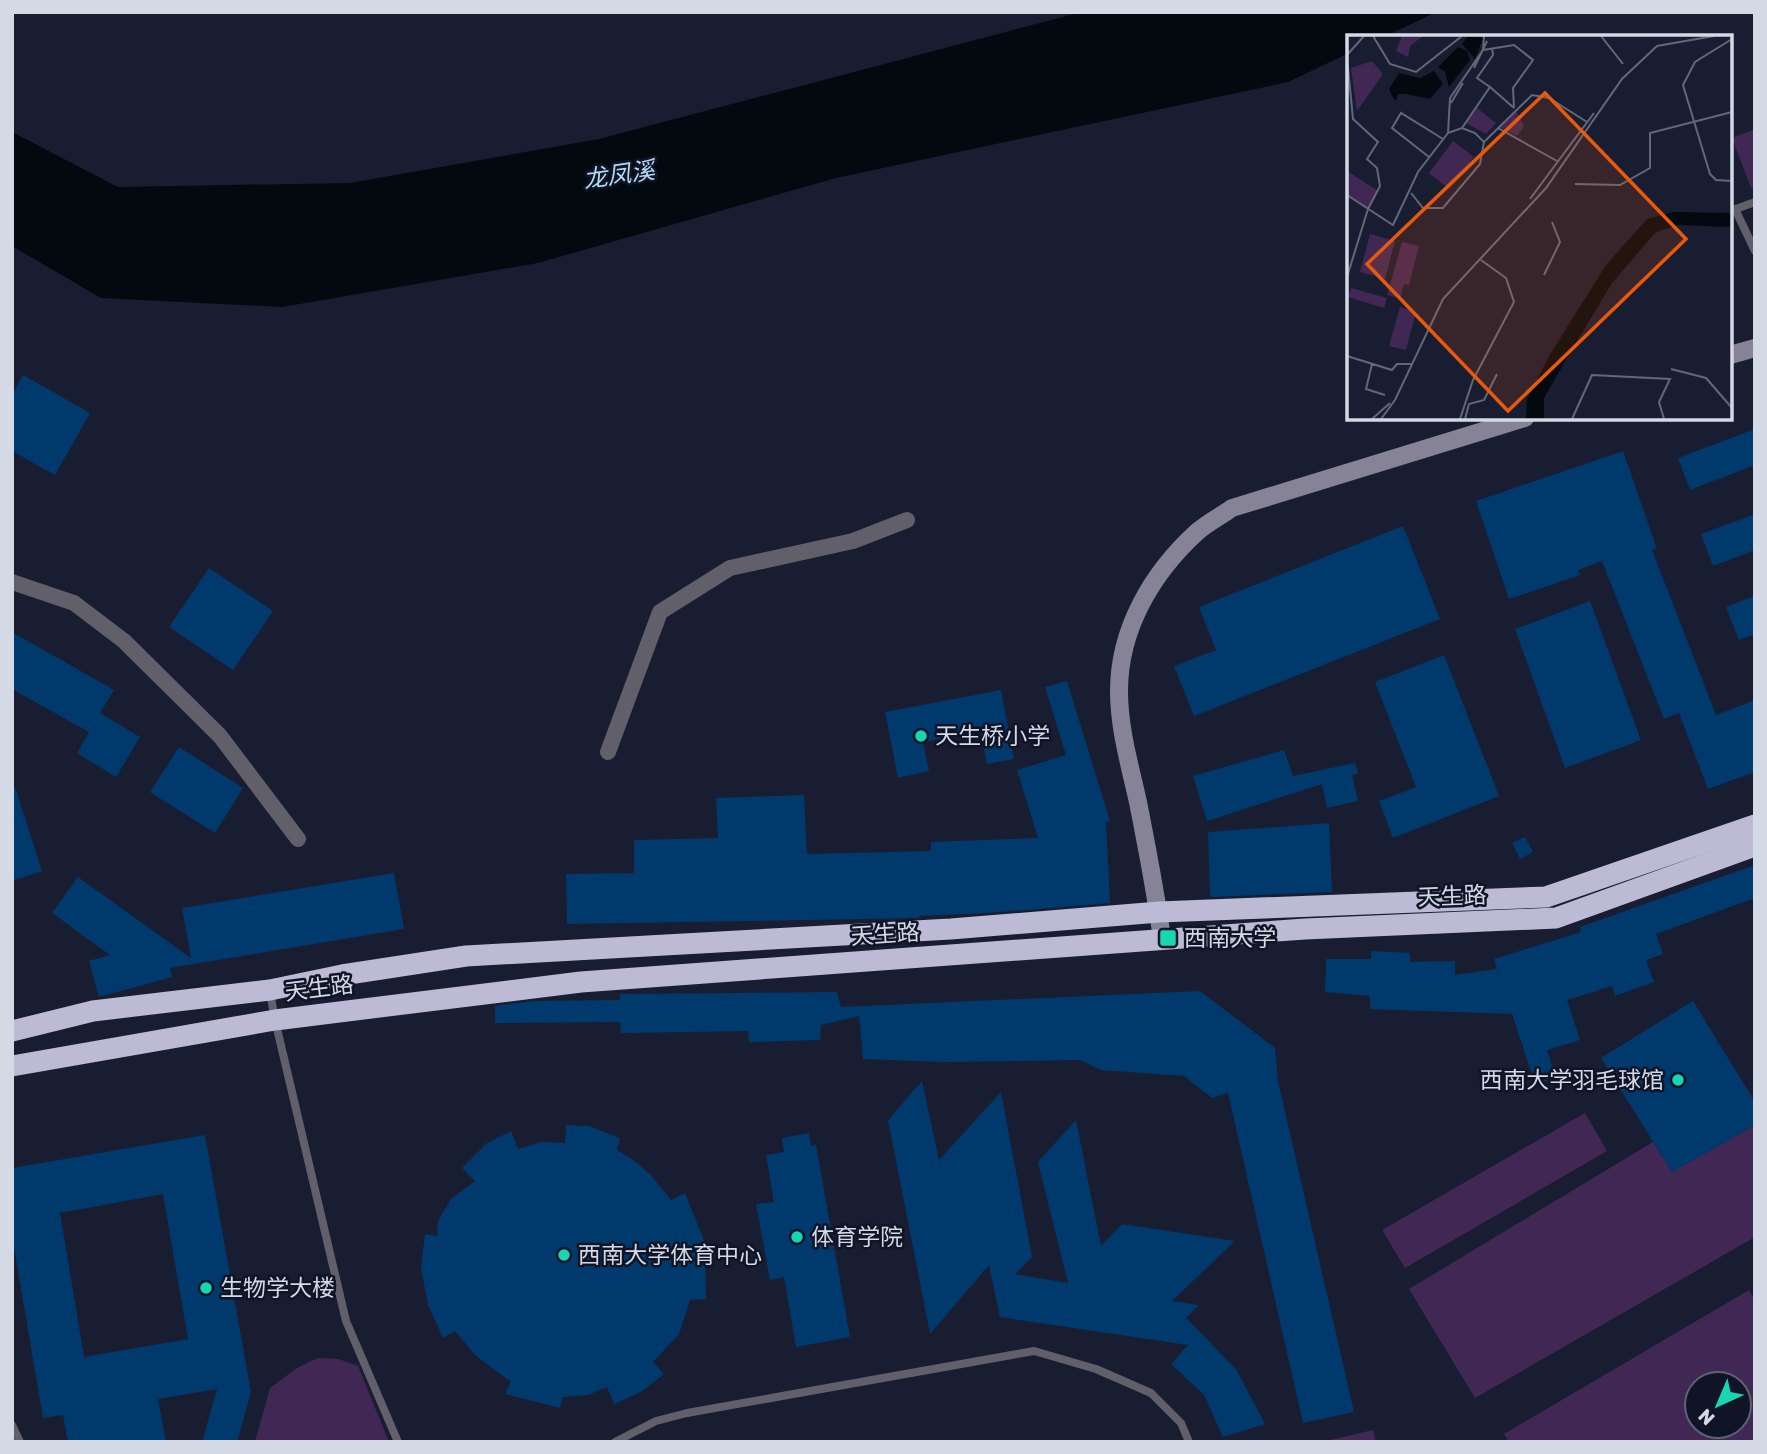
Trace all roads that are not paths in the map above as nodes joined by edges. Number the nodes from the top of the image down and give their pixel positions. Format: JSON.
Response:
{"nodes":[{"id":1,"x":1755,"y":202,"type":"edge"},
{"id":2,"x":1733,"y":210,"type":"edge"},
{"id":3,"x":1755,"y":251,"type":"edge"},
{"id":4,"x":1755,"y":348,"type":"edge"},
{"id":5,"x":1732,"y":354,"type":"edge"},
{"id":6,"x":1518,"y":420,"type":"edge"},
{"id":7,"x":907,"y":520,"type":"dead end"},
{"id":8,"x":12,"y":582,"type":"edge"},
{"id":9,"x":608,"y":752,"type":"dead end"},
{"id":10,"x":1755,"y":825,"type":"edge"},
{"id":11,"x":298,"y":839,"type":"dead end"},
{"id":12,"x":1755,"y":846,"type":"edge"},
{"id":13,"x":1159,"y":912,"type":"junction"},
{"id":14,"x":1162,"y":939,"type":"junction"},
{"id":15,"x":270,"y":990,"type":"junction"},
{"id":16,"x":275,"y":1020,"type":"junction"},
{"id":17,"x":12,"y":1031,"type":"edge"},
{"id":18,"x":12,"y":1066,"type":"edge"},
{"id":19,"x":12,"y":1425,"type":"edge"},
{"id":20,"x":20,"y":1442,"type":"edge"},
{"id":21,"x":398,"y":1442,"type":"edge"},
{"id":22,"x":615,"y":1442,"type":"edge"},
{"id":23,"x":1189,"y":1442,"type":"edge"}],
"edges":[{"from":1,"to":2,"type":"lane"},
{"from":2,"to":3,"type":"lane"},
{"from":4,"to":5,"type":"street"},
{"from":6,"to":13,"type":"street"},
{"from":7,"to":9,"type":"street"},
{"from":8,"to":11,"type":"street"},
{"from":10,"to":13,"type":"highway","name":"天生路"},
{"from":12,"to":14,"type":"highway","name":"天生路"},
{"from":13,"to":14,"type":"street"},
{"from":13,"to":15,"type":"highway","name":"天生路"},
{"from":14,"to":16,"type":"highway","name":"天生路"},
{"from":15,"to":16,"type":"lane"},
{"from":15,"to":17,"type":"highway","name":"天生路"},
{"from":16,"to":18,"type":"highway","name":"天生路"},
{"from":16,"to":21,"type":"lane"},
{"from":19,"to":20,"type":"lane"},
{"from":22,"to":23,"type":"lane"}]}
